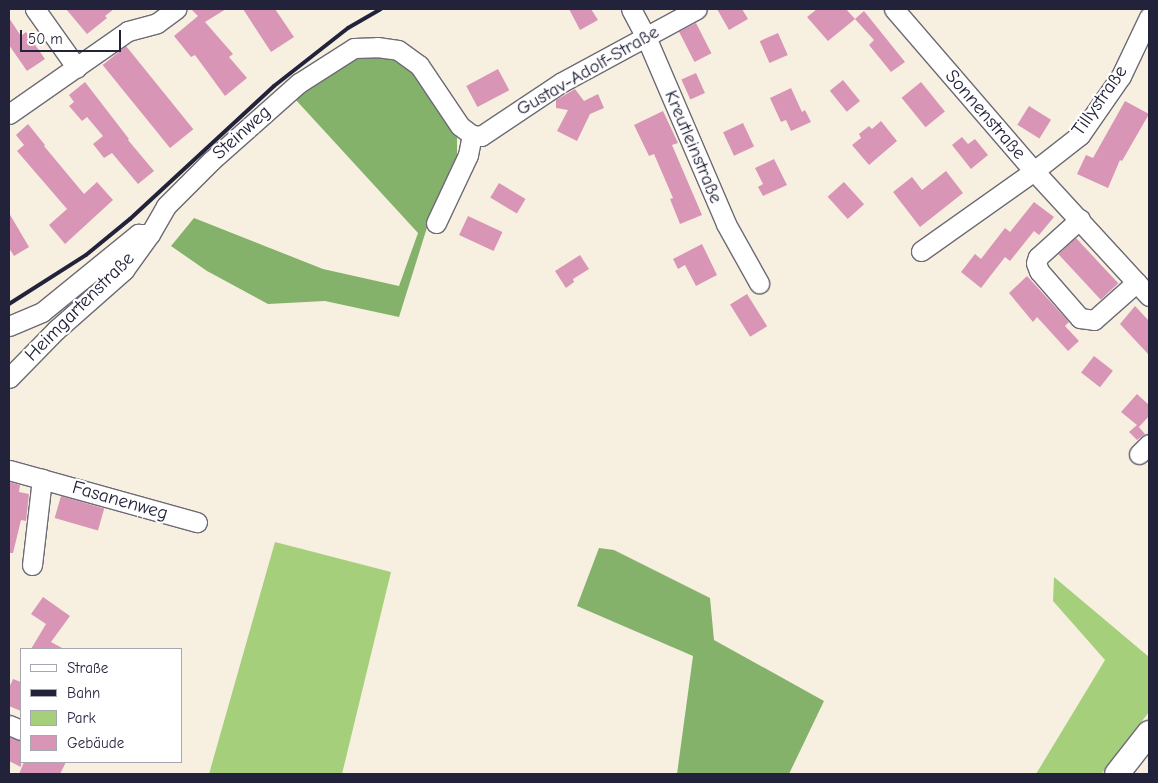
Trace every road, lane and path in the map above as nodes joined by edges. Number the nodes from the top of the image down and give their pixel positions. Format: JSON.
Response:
{"nodes":[{"id":1,"x":35,"y":9,"type":"edge"},
{"id":2,"x":176,"y":9,"type":"edge"},
{"id":3,"x":631,"y":9,"type":"edge"},
{"id":4,"x":697,"y":9,"type":"edge"},
{"id":5,"x":894,"y":9,"type":"edge"},
{"id":6,"x":1149,"y":17,"type":"edge"},
{"id":7,"x":646,"y":37,"type":"junction"},
{"id":8,"x":76,"y":68,"type":"junction"},
{"id":9,"x":9,"y":114,"type":"edge"},
{"id":10,"x":476,"y":136,"type":"junction"},
{"id":11,"x":1034,"y":171,"type":"junction"},
{"id":12,"x":1080,"y":219,"type":"junction"},
{"id":13,"x":436,"y":223,"type":"dead end"},
{"id":14,"x":150,"y":234,"type":"junction"},
{"id":15,"x":921,"y":251,"type":"dead end"},
{"id":16,"x":759,"y":283,"type":"dead end"},
{"id":17,"x":1143,"y":289,"type":"edge"},
{"id":18,"x":42,"y":312,"type":"junction"},
{"id":19,"x":9,"y":326,"type":"edge"},
{"id":20,"x":56,"y":330,"type":"junction"},
{"id":21,"x":9,"y":378,"type":"edge"},
{"id":22,"x":9,"y":470,"type":"edge"},
{"id":23,"x":42,"y":479,"type":"junction"},
{"id":24,"x":197,"y":522,"type":"dead end"},
{"id":25,"x":32,"y":565,"type":"dead end"},
{"id":26,"x":1149,"y":733,"type":"edge"},
{"id":27,"x":1117,"y":774,"type":"edge"}],
"edges":[{"from":1,"to":8,"type":"street"},
{"from":2,"to":8,"type":"street"},
{"from":3,"to":7,"type":"street","name":"Kreutleinstraße"},
{"from":4,"to":7,"type":"street","name":"Gustav-Adolf-Straße"},
{"from":5,"to":11,"type":"street","name":"Sonnenstraße"},
{"from":6,"to":11,"type":"street","name":"Tillystraße"},
{"from":7,"to":10,"type":"street","name":"Gustav-Adolf-Straße"},
{"from":7,"to":16,"type":"street","name":"Kreutleinstraße"},
{"from":8,"to":9,"type":"street"},
{"from":10,"to":13,"type":"street"},
{"from":10,"to":14,"type":"street","name":"Steinweg"},
{"from":11,"to":12,"type":"street","name":"Sonnenstraße"},
{"from":11,"to":15,"type":"street","name":"Tillystraße"},
{"from":12,"to":17,"type":"street","name":"Sonnenstraße"},
{"from":12,"to":17,"type":"street","name":"Sonnenstraße"},
{"from":14,"to":18,"type":"street"},
{"from":14,"to":20,"type":"street","name":"Heimgartenstraße"},
{"from":18,"to":19,"type":"street"},
{"from":18,"to":20,"type":"street"},
{"from":20,"to":21,"type":"street","name":"Heimgartenstraße"},
{"from":22,"to":23,"type":"street","name":"Fasanenweg"},
{"from":23,"to":24,"type":"street","name":"Fasanenweg"},
{"from":23,"to":25,"type":"street"},
{"from":26,"to":27,"type":"main road"}]}
